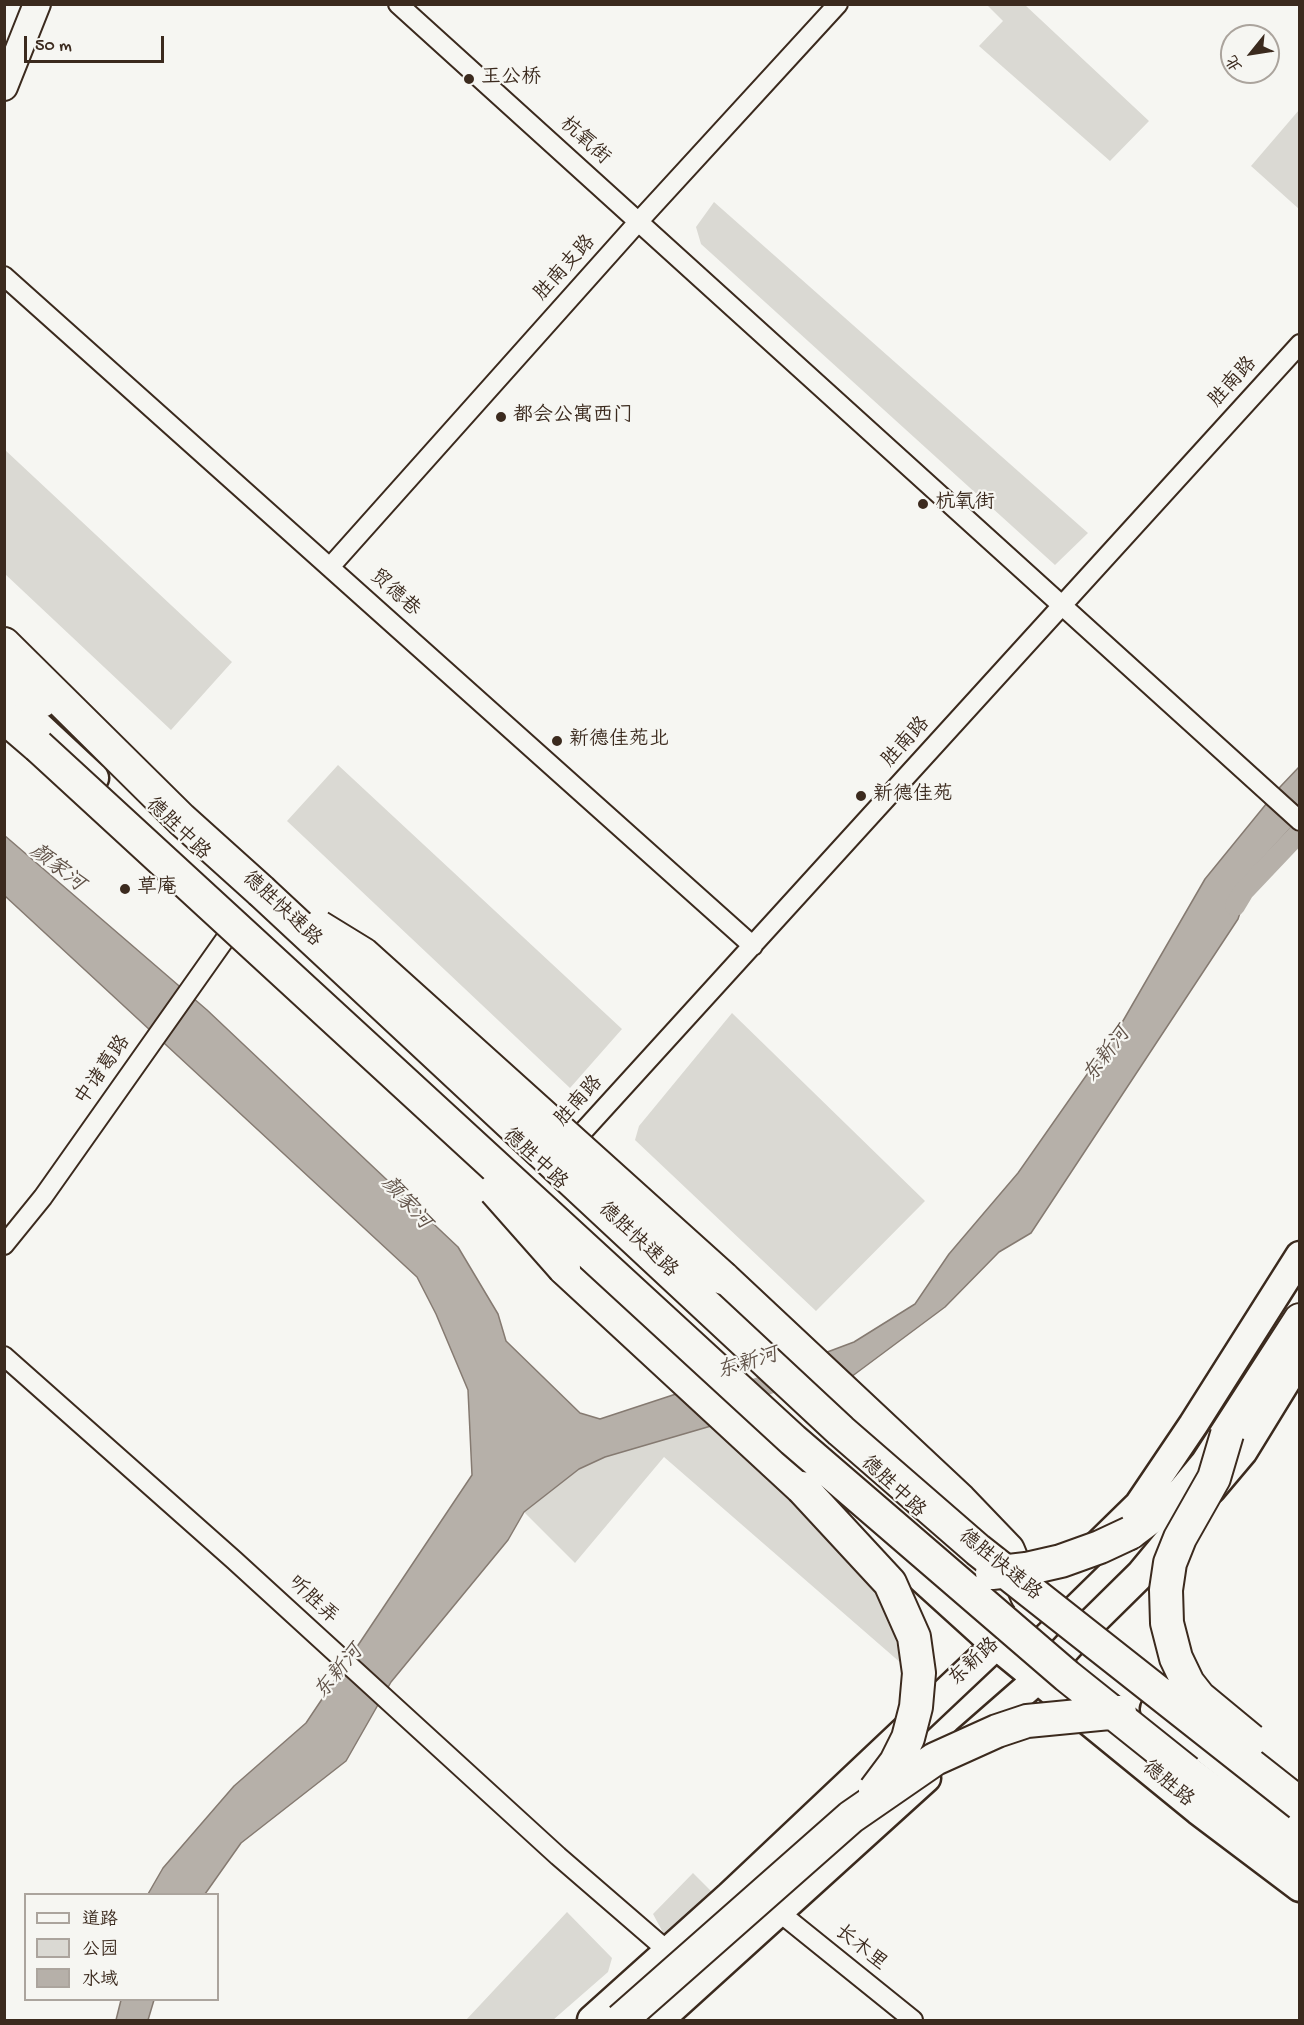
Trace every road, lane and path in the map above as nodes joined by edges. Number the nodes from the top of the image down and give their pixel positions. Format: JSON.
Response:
{"nodes":[{"id":1,"x":37,"y":4,"type":"edge"},
{"id":2,"x":398,"y":4,"type":"edge"},
{"id":3,"x":838,"y":4,"type":"edge"},
{"id":4,"x":4,"y":87,"type":"edge"},
{"id":5,"x":639,"y":221,"type":"junction"},
{"id":6,"x":4,"y":276,"type":"edge"},
{"id":7,"x":1299,"y":344,"type":"edge"},
{"id":8,"x":330,"y":567,"type":"junction"},
{"id":9,"x":1062,"y":607,"type":"junction"},
{"id":10,"x":4,"y":644,"type":"edge"},
{"id":11,"x":4,"y":668,"type":"edge"},
{"id":12,"x":4,"y":694,"type":"edge"},
{"id":13,"x":4,"y":717,"type":"edge"},
{"id":14,"x":1299,"y":821,"type":"edge"},
{"id":15,"x":261,"y":891,"type":"junction"},
{"id":16,"x":238,"y":921,"type":"junction"},
{"id":17,"x":753,"y":946,"type":"junction"},
{"id":18,"x":388,"y":1067,"type":"junction"},
{"id":19,"x":547,"y":1172,"type":"junction"},
{"id":20,"x":4,"y":1245,"type":"edge"},
{"id":21,"x":1299,"y":1256,"type":"edge"},
{"id":22,"x":1299,"y":1320,"type":"edge"},
{"id":23,"x":4,"y":1356,"type":"edge"},
{"id":24,"x":1299,"y":1358,"type":"edge"},
{"id":25,"x":1227,"y":1434,"type":"junction"},
{"id":26,"x":802,"y":1488,"type":"junction"},
{"id":27,"x":1032,"y":1608,"type":"junction"},
{"id":28,"x":1072,"y":1641,"type":"junction"},
{"id":29,"x":996,"y":1646,"type":"junction"},
{"id":30,"x":1039,"y":1678,"type":"junction"},
{"id":31,"x":1289,"y":1776,"type":"edge"},
{"id":32,"x":1299,"y":1804,"type":"edge"},
{"id":33,"x":851,"y":1817,"type":"junction"},
{"id":34,"x":1299,"y":1823,"type":"edge"},
{"id":35,"x":1299,"y":1857,"type":"edge"},
{"id":36,"x":1299,"y":1887,"type":"edge"},
{"id":37,"x":778,"y":1912,"type":"junction"},
{"id":38,"x":669,"y":1952,"type":"junction"},
{"id":39,"x":592,"y":2020,"type":"edge"},
{"id":40,"x":621,"y":2020,"type":"edge"},
{"id":41,"x":659,"y":2020,"type":"edge"},
{"id":42,"x":913,"y":2020,"type":"edge"}],
"edges":[{"from":1,"to":4,"type":"main road"},
{"from":2,"to":5,"type":"street","name":"杭氧街"},
{"from":3,"to":5,"type":"street","name":"胜南支路"},
{"from":5,"to":8,"type":"street","name":"胜南支路"},
{"from":5,"to":9,"type":"street","name":"杭氧街"},
{"from":6,"to":8,"type":"street","name":"贸德巷"},
{"from":7,"to":9,"type":"street","name":"胜南路"},
{"from":8,"to":17,"type":"street","name":"贸德巷"},
{"from":9,"to":14,"type":"street","name":"杭氧街"},
{"from":9,"to":17,"type":"street","name":"胜南路"},
{"from":10,"to":15,"type":"highway","name":"德胜快速路"},
{"from":11,"to":19,"type":"main road","name":"德胜中路"},
{"from":12,"to":16,"type":"main road","name":"德胜中路"},
{"from":13,"to":18,"type":"highway","name":"德胜快速路","bridge":true},
{"from":15,"to":27,"type":"highway","bridge":true},
{"from":15,"to":32,"type":"highway","name":"德胜快速路","bridge":true},
{"from":16,"to":20,"type":"street","name":"中诸葛路"},
{"from":16,"to":29,"type":"main road","name":"德胜中路"},
{"from":17,"to":19,"type":"street","name":"胜南路"},
{"from":18,"to":26,"type":"highway","bridge":true},
{"from":18,"to":35,"type":"highway","name":"德胜快速路","bridge":true},
{"from":19,"to":27,"type":"main road","name":"德胜中路"},
{"from":21,"to":27,"type":"main road","name":"东新路"},
{"from":22,"to":25,"type":"highway"},
{"from":23,"to":38,"type":"street","name":"听胜弄"},
{"from":24,"to":28,"type":"main road"},
{"from":25,"to":26,"type":"highway","bridge":true},
{"from":25,"to":31,"type":"highway","bridge":true},
{"from":26,"to":33,"type":"highway","bridge":true},
{"from":27,"to":28,"type":"main road","name":"德胜中路"},
{"from":27,"to":29,"type":"main road","name":"东新路"},
{"from":28,"to":30,"type":"main road"},
{"from":28,"to":34,"type":"main road"},
{"from":29,"to":30,"type":"main road","name":"德胜中路"},
{"from":29,"to":38,"type":"main road","name":"东新路"},
{"from":30,"to":36,"type":"main road","name":"德胜路"},
{"from":30,"to":37,"type":"main road"},
{"from":31,"to":33,"type":"highway","bridge":true},
{"from":33,"to":40,"type":"highway","bridge":true},
{"from":37,"to":41,"type":"main road"},
{"from":37,"to":42,"type":"street","name":"长木里"},
{"from":38,"to":39,"type":"main road","name":"东新路"}]}
